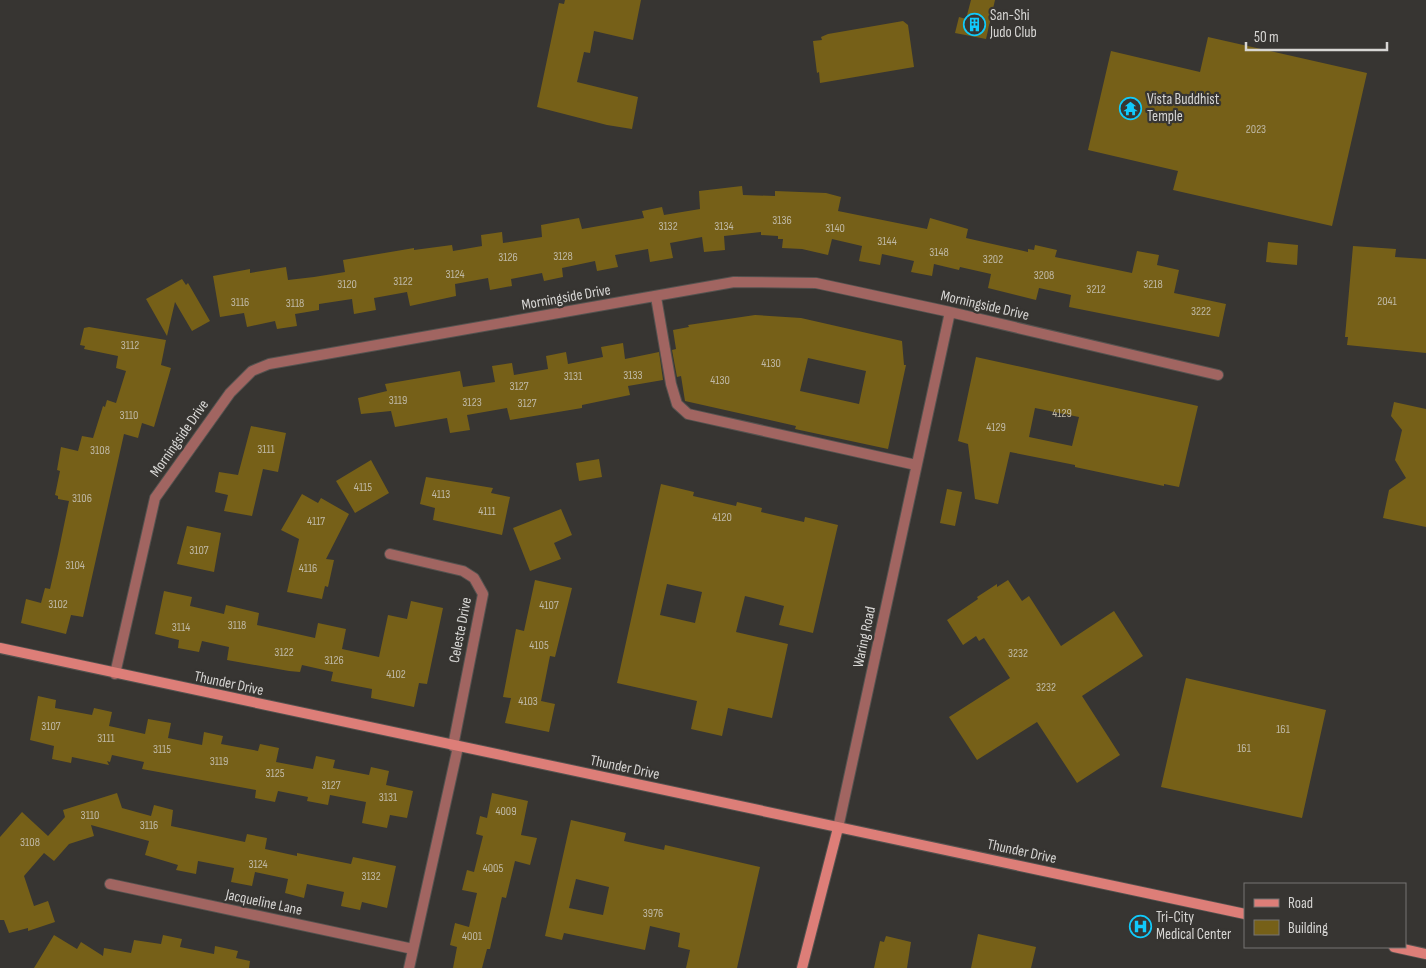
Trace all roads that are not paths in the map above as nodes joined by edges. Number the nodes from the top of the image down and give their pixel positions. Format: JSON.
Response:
{"nodes":[{"id":1,"x":656,"y":297,"type":"junction"},
{"id":2,"x":950,"y":312,"type":"junction"},
{"id":3,"x":1218,"y":375,"type":"dead end"},
{"id":4,"x":916,"y":465,"type":"junction"},
{"id":5,"x":390,"y":554,"type":"dead end"},
{"id":6,"x":0,"y":648,"type":"edge"},
{"id":7,"x":115,"y":674,"type":"junction"},
{"id":8,"x":455,"y":746,"type":"junction"},
{"id":9,"x":838,"y":828,"type":"junction"},
{"id":10,"x":110,"y":884,"type":"dead end"},
{"id":11,"x":1244,"y":914,"type":"edge"},
{"id":12,"x":1399,"y":948,"type":"edge"},
{"id":13,"x":413,"y":949,"type":"junction"},
{"id":14,"x":1426,"y":954,"type":"edge"},
{"id":15,"x":408,"y":968,"type":"edge"},
{"id":16,"x":802,"y":968,"type":"edge"}],
"edges":[{"from":1,"to":2,"type":"street","name":"Morningside Drive"},
{"from":1,"to":4,"type":"street"},
{"from":1,"to":7,"type":"street","name":"Morningside Drive"},
{"from":2,"to":3,"type":"street","name":"Morningside Drive"},
{"from":2,"to":4,"type":"street","name":"Waring Road"},
{"from":4,"to":9,"type":"street","name":"Waring Road"},
{"from":5,"to":8,"type":"street","name":"Celeste Drive"},
{"from":6,"to":7,"type":"street","name":"Thunder Drive"},
{"from":7,"to":8,"type":"street","name":"Thunder Drive"},
{"from":8,"to":9,"type":"street","name":"Thunder Drive"},
{"from":8,"to":13,"type":"street","name":"Celeste Drive"},
{"from":9,"to":11,"type":"street","name":"Thunder Drive"},
{"from":9,"to":16,"type":"street","name":"Waring Road"},
{"from":10,"to":13,"type":"street","name":"Jacqueline Lane"},
{"from":12,"to":14,"type":"street"},
{"from":13,"to":15,"type":"street","name":"Celeste Drive"}]}
